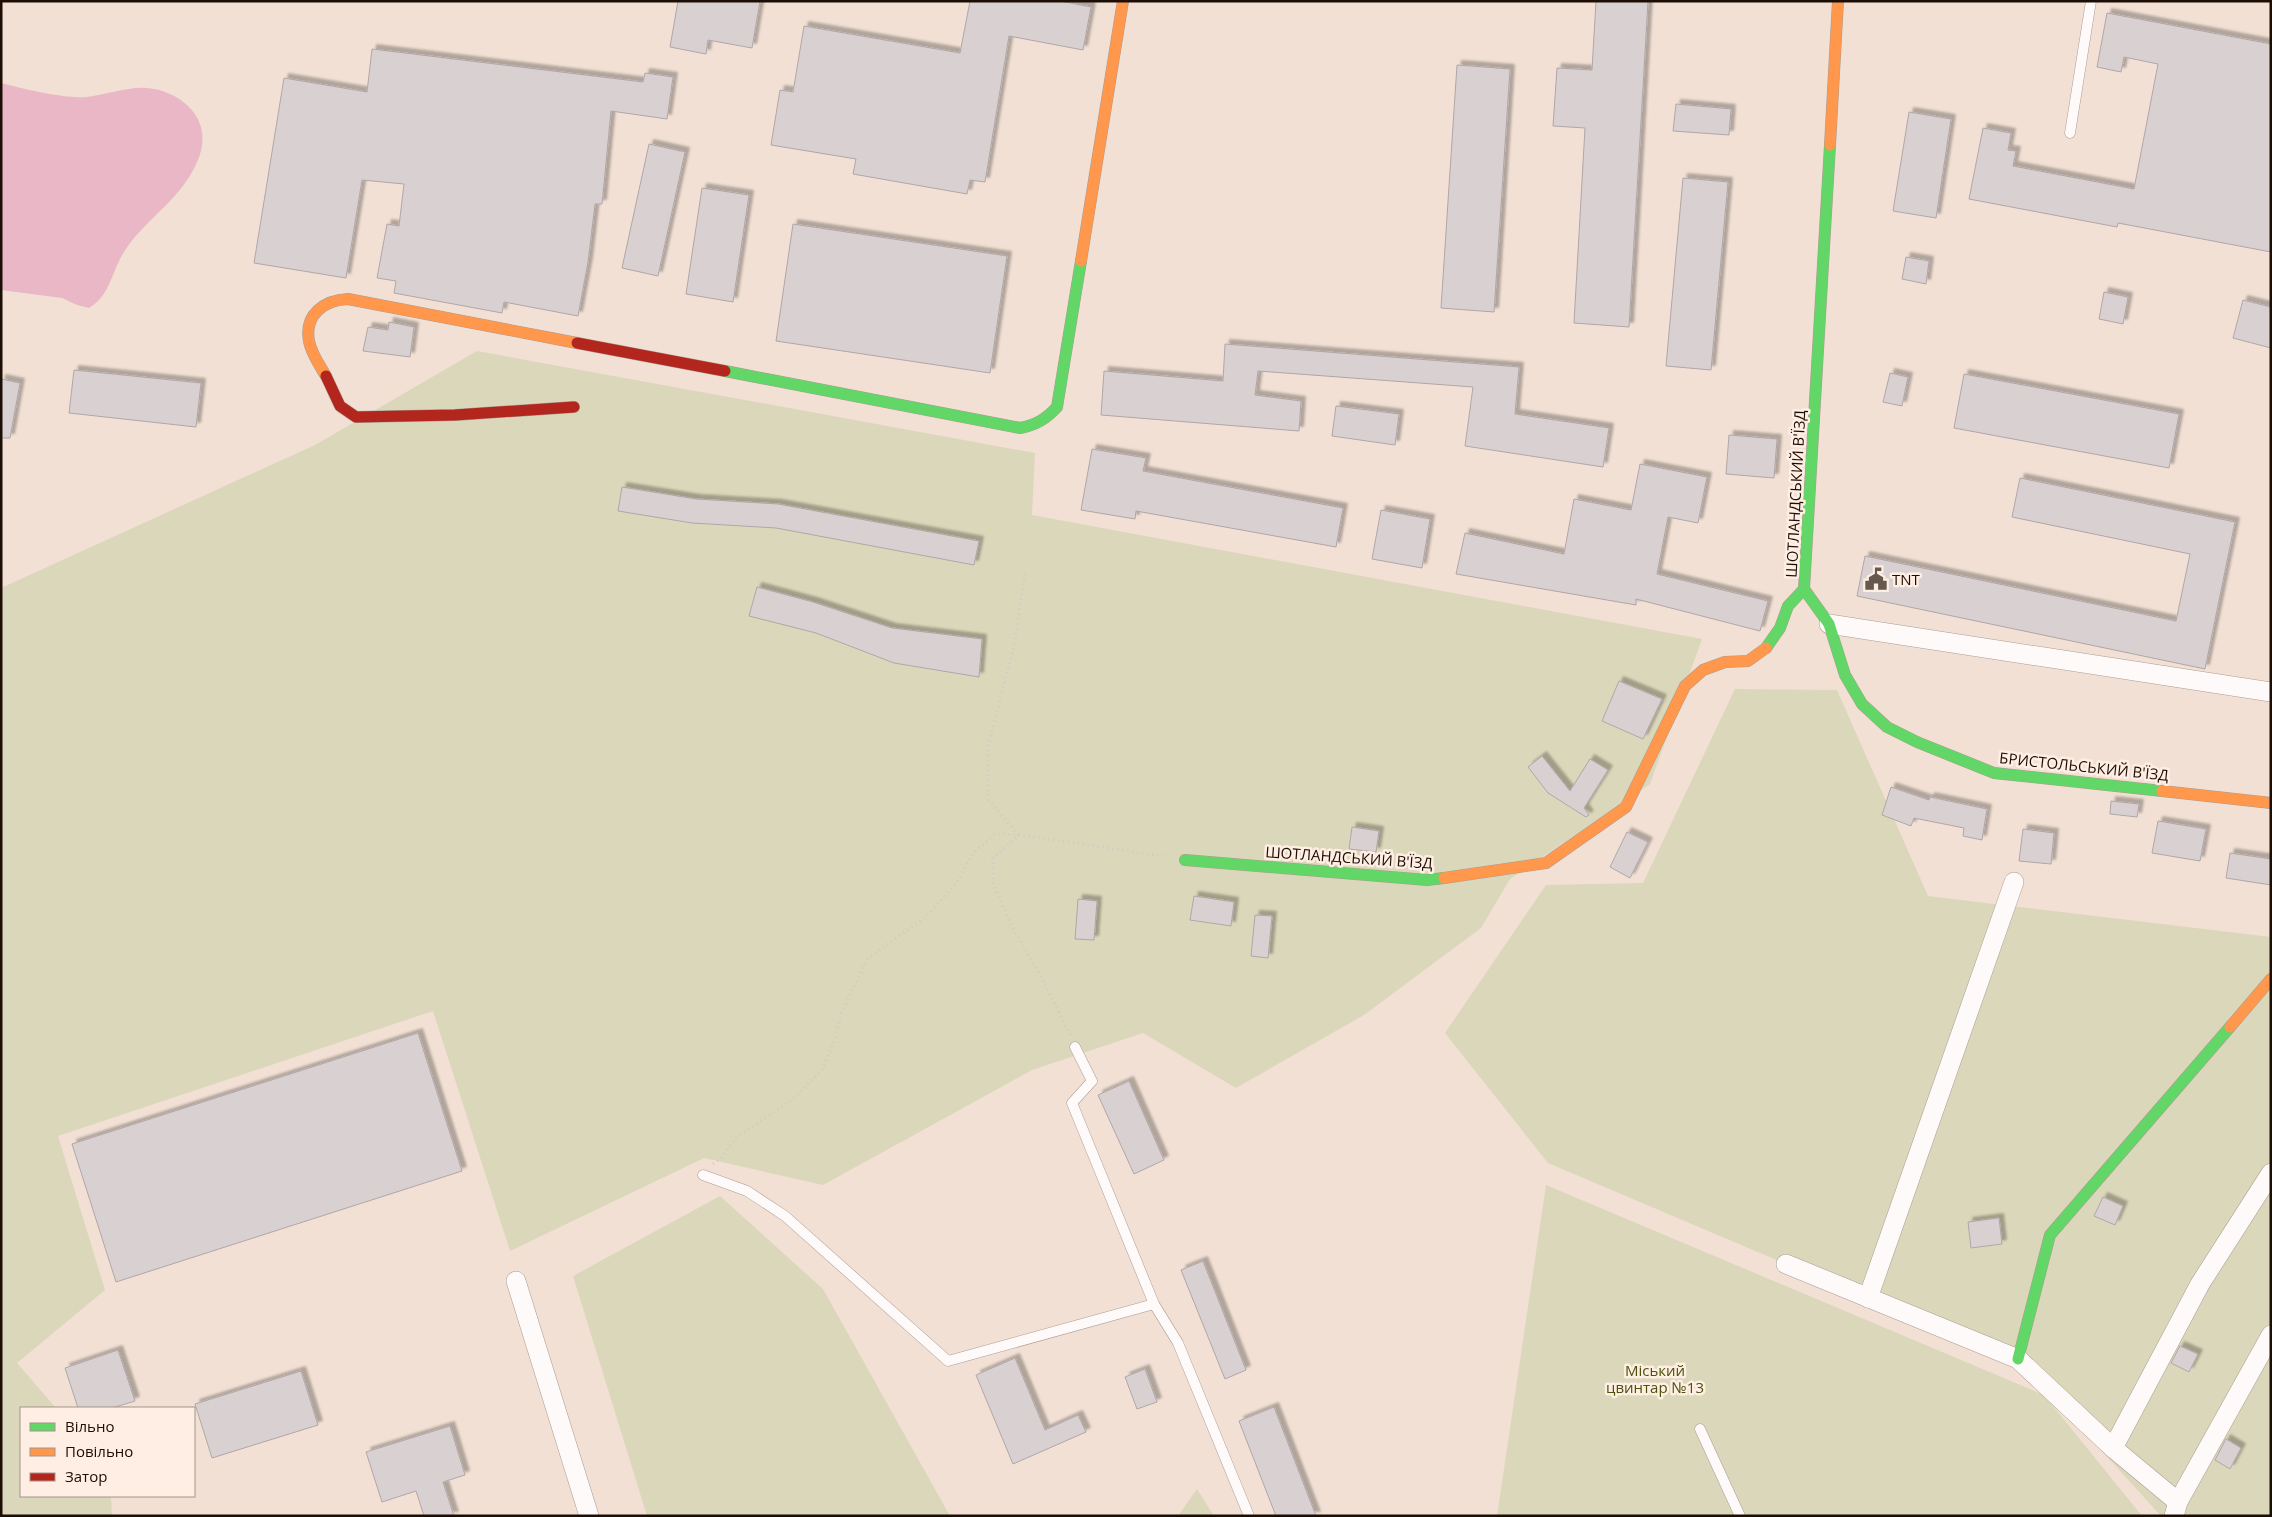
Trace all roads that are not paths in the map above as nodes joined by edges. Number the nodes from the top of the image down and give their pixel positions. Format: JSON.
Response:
{"nodes":[{"id":1,"x":1123,"y":1,"type":"edge"},
{"id":2,"x":1838,"y":1,"type":"edge"},
{"id":3,"x":2090,"y":1,"type":"edge"},
{"id":4,"x":2070,"y":133,"type":"dead end"},
{"id":5,"x":574,"y":408,"type":"dead end"},
{"id":6,"x":1804,"y":589,"type":"junction"},
{"id":7,"x":1829,"y":624,"type":"junction"},
{"id":8,"x":2271,"y":692,"type":"edge"},
{"id":9,"x":2271,"y":803,"type":"edge"},
{"id":10,"x":1185,"y":860,"type":"road end"},
{"id":11,"x":2014,"y":882,"type":"dead end"},
{"id":12,"x":2271,"y":979,"type":"edge"},
{"id":13,"x":1075,"y":1047,"type":"road end"},
{"id":14,"x":2271,"y":1173,"type":"edge"},
{"id":15,"x":703,"y":1175,"type":"dead end"},
{"id":16,"x":1786,"y":1264,"type":"dead end"},
{"id":17,"x":516,"y":1281,"type":"dead end"},
{"id":18,"x":1868,"y":1298,"type":"junction"},
{"id":19,"x":1154,"y":1304,"type":"junction"},
{"id":20,"x":2271,"y":1334,"type":"edge"},
{"id":21,"x":2018,"y":1359,"type":"junction"},
{"id":22,"x":1700,"y":1429,"type":"dead end"},
{"id":23,"x":2113,"y":1448,"type":"junction"},
{"id":24,"x":2176,"y":1509,"type":"edge"},
{"id":25,"x":589,"y":1516,"type":"edge"},
{"id":26,"x":1249,"y":1516,"type":"edge"},
{"id":27,"x":1740,"y":1516,"type":"edge"}],
"edges":[{"from":1,"to":5,"type":"street"},
{"from":2,"to":6,"type":"street","name":"ШОТЛАНДСЬКИЙ В'ЇЗД"},
{"from":3,"to":4,"type":"lane"},
{"from":6,"to":7,"type":"street","name":"БРИСТОЛЬСЬКИЙ В'ЇЗД"},
{"from":6,"to":10,"type":"street","name":"ШОТЛАНДСЬКИЙ В'ЇЗД"},
{"from":7,"to":8,"type":"street"},
{"from":7,"to":9,"type":"street","name":"БРИСТОЛЬСЬКИЙ В'ЇЗД"},
{"from":11,"to":18,"type":"street"},
{"from":12,"to":21,"type":"street"},
{"from":13,"to":19,"type":"lane"},
{"from":14,"to":23,"type":"street"},
{"from":15,"to":19,"type":"lane"},
{"from":16,"to":18,"type":"street"},
{"from":17,"to":25,"type":"street"},
{"from":18,"to":21,"type":"street"},
{"from":19,"to":26,"type":"lane"},
{"from":20,"to":24,"type":"street"},
{"from":21,"to":23,"type":"street"},
{"from":22,"to":27,"type":"lane"},
{"from":23,"to":24,"type":"street"}]}
